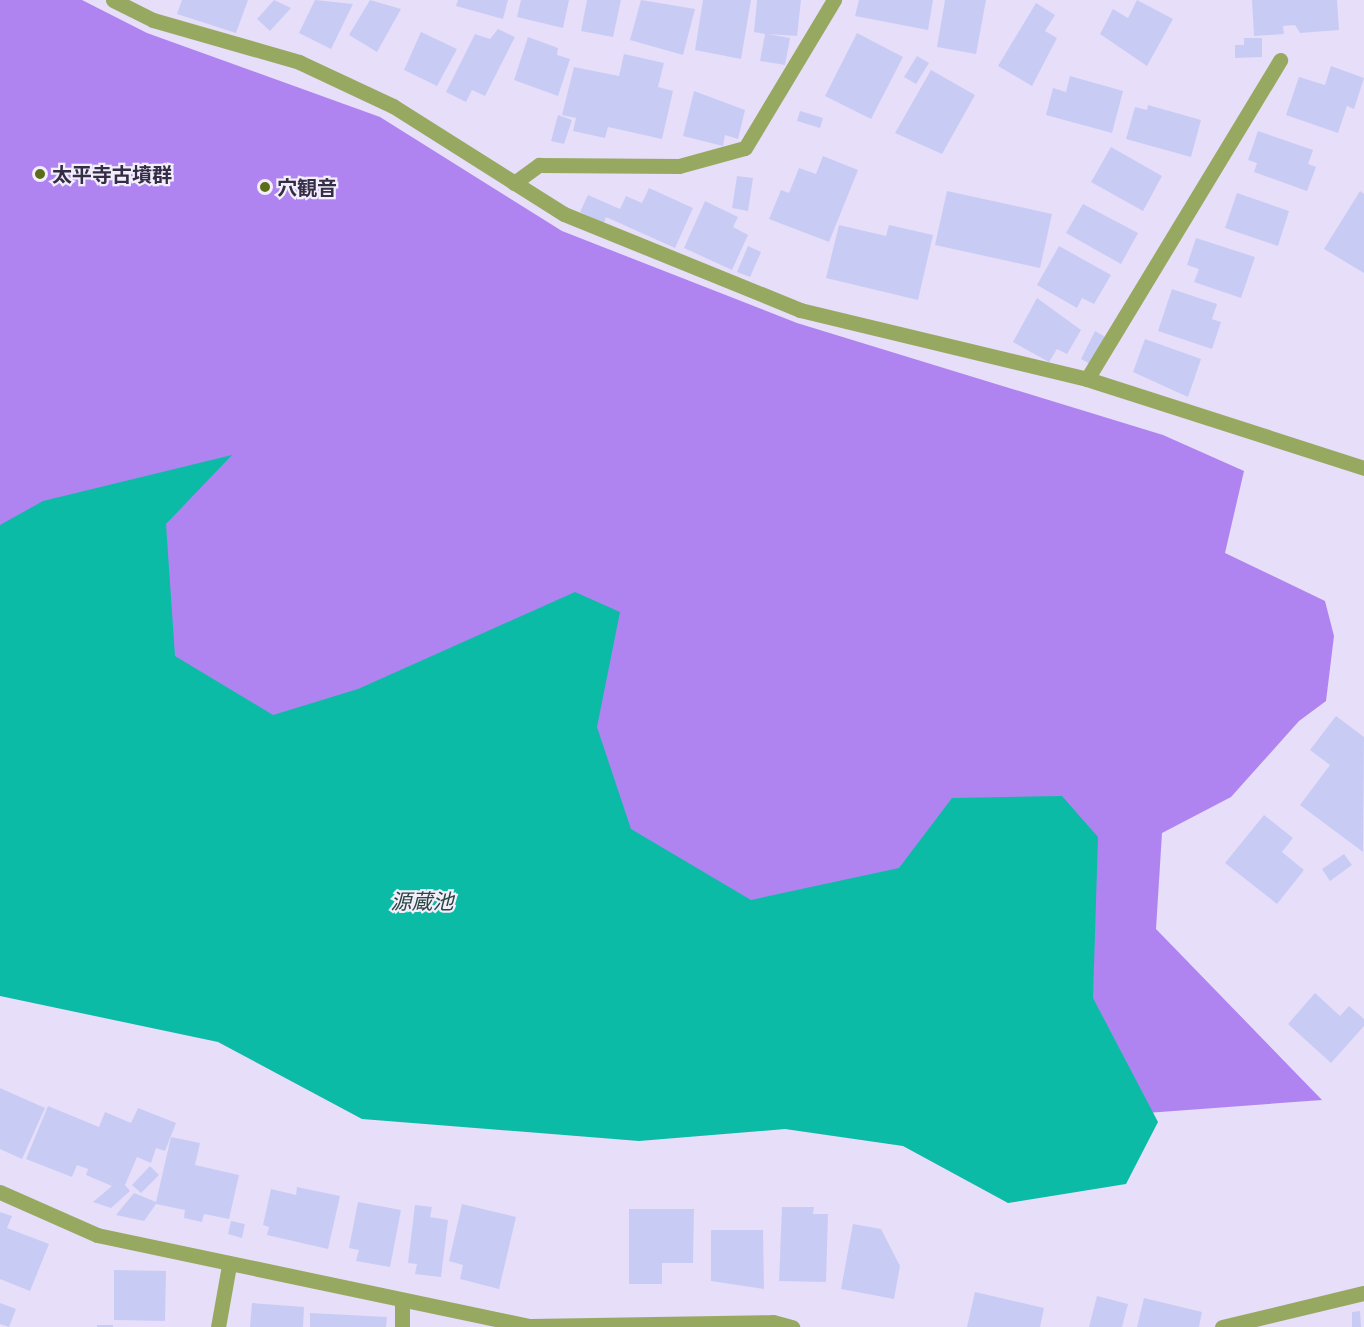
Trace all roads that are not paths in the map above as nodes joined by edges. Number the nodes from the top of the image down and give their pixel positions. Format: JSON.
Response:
{"nodes":[{"id":1,"x":113,"y":0,"type":"edge"},
{"id":2,"x":834,"y":0,"type":"edge"},
{"id":3,"x":1280,"y":60,"type":"dead end"},
{"id":4,"x":514,"y":183,"type":"junction"},
{"id":5,"x":1087,"y":379,"type":"junction"},
{"id":6,"x":1364,"y":468,"type":"edge"},
{"id":7,"x":0,"y":1192,"type":"edge"},
{"id":8,"x":229,"y":1264,"type":"junction"},
{"id":9,"x":1364,"y":1293,"type":"edge"},
{"id":10,"x":402,"y":1303,"type":"junction"},
{"id":11,"x":635,"y":1326,"type":"edge"},
{"id":12,"x":218,"y":1327,"type":"edge"},
{"id":13,"x":402,"y":1327,"type":"edge"},
{"id":14,"x":792,"y":1327,"type":"edge"},
{"id":15,"x":1222,"y":1327,"type":"edge"}],
"edges":[{"from":1,"to":4,"type":"street"},
{"from":2,"to":4,"type":"street"},
{"from":3,"to":5,"type":"street"},
{"from":4,"to":5,"type":"street"},
{"from":5,"to":6,"type":"street"},
{"from":7,"to":8,"type":"street"},
{"from":8,"to":10,"type":"street"},
{"from":8,"to":12,"type":"street"},
{"from":9,"to":15,"type":"street"},
{"from":10,"to":11,"type":"street"},
{"from":10,"to":13,"type":"street"},
{"from":11,"to":14,"type":"street"}]}
